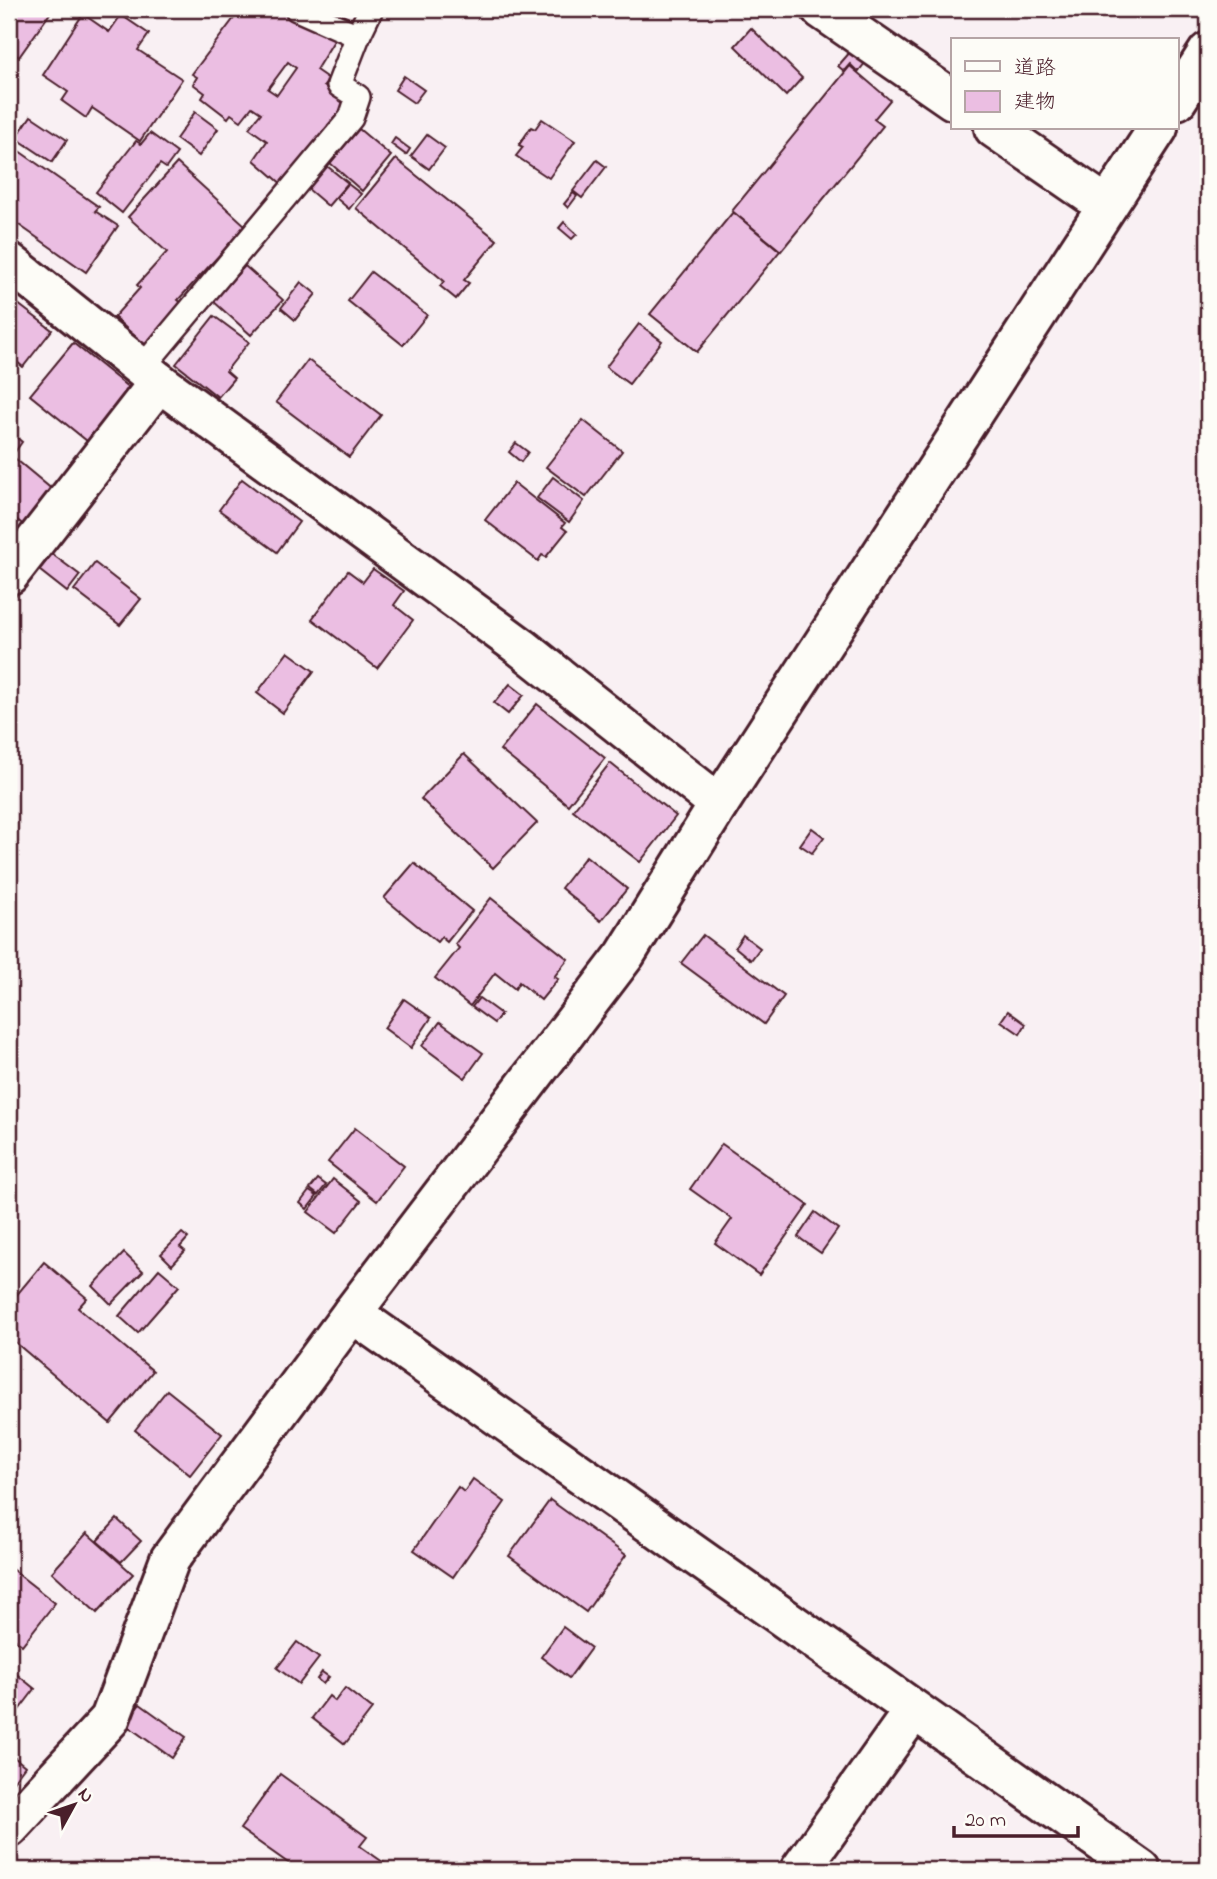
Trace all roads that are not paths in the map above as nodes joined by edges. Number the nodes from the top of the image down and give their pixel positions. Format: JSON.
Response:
{"nodes":[{"id":1,"x":297,"y":9,"type":"edge"},
{"id":2,"x":371,"y":9,"type":"edge"},
{"id":3,"x":821,"y":9,"type":"edge"},
{"id":4,"x":358,"y":36,"type":"junction"},
{"id":5,"x":1208,"y":52,"type":"edge"},
{"id":6,"x":1178,"y":98,"type":"edge"},
{"id":7,"x":951,"y":99,"type":"edge"},
{"id":8,"x":997,"y":130,"type":"edge"},
{"id":9,"x":1157,"y":130,"type":"edge"},
{"id":10,"x":1107,"y":206,"type":"junction"},
{"id":11,"x":9,"y":262,"type":"edge"},
{"id":12,"x":151,"y":375,"type":"junction"},
{"id":13,"x":9,"y":575,"type":"edge"},
{"id":14,"x":719,"y":804,"type":"junction"},
{"id":15,"x":352,"y":1313,"type":"junction"},
{"id":16,"x":913,"y":1711,"type":"junction"},
{"id":17,"x":9,"y":1828,"type":"edge"},
{"id":18,"x":800,"y":1870,"type":"edge"},
{"id":19,"x":1141,"y":1870,"type":"edge"}],
"edges":[{"from":1,"to":4,"type":"lane"},
{"from":2,"to":4,"type":"lane"},
{"from":3,"to":7,"type":"street"},
{"from":4,"to":12,"type":"lane"},
{"from":5,"to":6,"type":"street"},
{"from":8,"to":10,"type":"street"},
{"from":9,"to":10,"type":"street"},
{"from":10,"to":14,"type":"street"},
{"from":11,"to":12,"type":"street"},
{"from":12,"to":13,"type":"street"},
{"from":12,"to":14,"type":"street"},
{"from":14,"to":15,"type":"street"},
{"from":15,"to":16,"type":"street"},
{"from":15,"to":17,"type":"street"},
{"from":16,"to":18,"type":"street"},
{"from":16,"to":19,"type":"street"}]}
